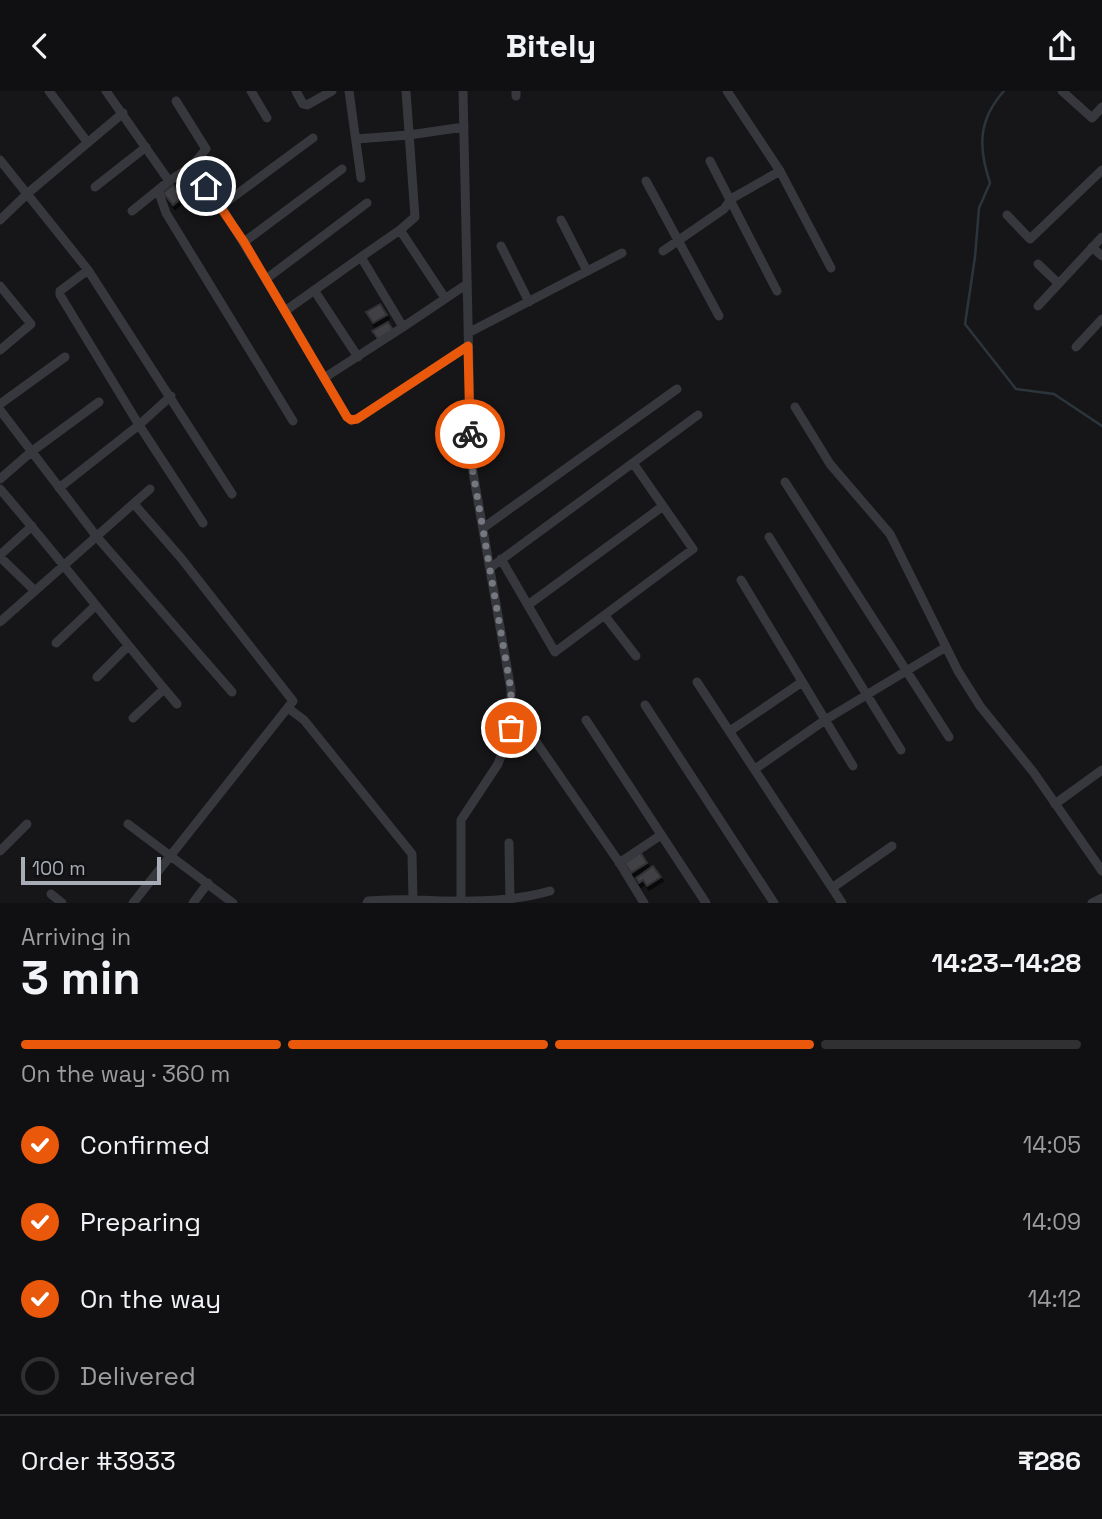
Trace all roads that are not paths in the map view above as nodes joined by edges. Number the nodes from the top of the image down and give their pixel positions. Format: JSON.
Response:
{"nodes":[{"id":1,"x":49,"y":91,"type":"edge"},
{"id":2,"x":106,"y":91,"type":"edge"},
{"id":3,"x":251,"y":91,"type":"edge"},
{"id":4,"x":296,"y":91,"type":"edge"},
{"id":5,"x":332,"y":91,"type":"edge"},
{"id":6,"x":349,"y":91,"type":"edge"},
{"id":7,"x":405,"y":91,"type":"edge"},
{"id":8,"x":463,"y":91,"type":"edge"},
{"id":9,"x":727,"y":91,"type":"edge"},
{"id":10,"x":1062,"y":91,"type":"edge"},
{"id":11,"x":176,"y":101,"type":"dead end"},
{"id":12,"x":1102,"y":107,"type":"edge"},
{"id":13,"x":123,"y":113,"type":"junction"},
{"id":14,"x":267,"y":117,"type":"dead end"},
{"id":15,"x":464,"y":127,"type":"junction"},
{"id":16,"x":409,"y":135,"type":"junction"},
{"id":17,"x":313,"y":138,"type":"dead end"},
{"id":18,"x":356,"y":139,"type":"junction"},
{"id":19,"x":88,"y":143,"type":"junction"},
{"id":20,"x":146,"y":147,"type":"junction"},
{"id":21,"x":0,"y":160,"type":"edge"},
{"id":22,"x":709,"y":161,"type":"dead end"},
{"id":23,"x":192,"y":166,"type":"junction"},
{"id":24,"x":342,"y":169,"type":"dead end"},
{"id":25,"x":1102,"y":170,"type":"edge"},
{"id":26,"x":780,"y":171,"type":"junction"},
{"id":27,"x":361,"y":178,"type":"dead end"},
{"id":28,"x":169,"y":181,"type":"junction"},
{"id":29,"x":646,"y":181,"type":"dead end"},
{"id":30,"x":95,"y":187,"type":"dead end"},
{"id":31,"x":158,"y":190,"type":"junction"},
{"id":32,"x":28,"y":193,"type":"junction"},
{"id":33,"x":730,"y":201,"type":"junction"},
{"id":34,"x":368,"y":203,"type":"dead end"},
{"id":35,"x":221,"y":206,"type":"junction"},
{"id":36,"x":132,"y":211,"type":"dead end"},
{"id":37,"x":1007,"y":215,"type":"dead end"},
{"id":38,"x":0,"y":221,"type":"edge"},
{"id":39,"x":561,"y":221,"type":"dead end"},
{"id":40,"x":400,"y":230,"type":"junction"},
{"id":41,"x":1102,"y":237,"type":"edge"},
{"id":42,"x":678,"y":240,"type":"junction"},
{"id":43,"x":244,"y":242,"type":"junction"},
{"id":44,"x":501,"y":246,"type":"dead end"},
{"id":45,"x":1092,"y":247,"type":"junction"},
{"id":46,"x":663,"y":251,"type":"dead end"},
{"id":47,"x":622,"y":253,"type":"dead end"},
{"id":48,"x":1102,"y":256,"type":"edge"},
{"id":49,"x":361,"y":257,"type":"junction"},
{"id":50,"x":1038,"y":264,"type":"dead end"},
{"id":51,"x":831,"y":268,"type":"dead end"},
{"id":52,"x":88,"y":270,"type":"junction"},
{"id":53,"x":587,"y":271,"type":"junction"},
{"id":54,"x":266,"y":279,"type":"junction"},
{"id":55,"x":467,"y":283,"type":"junction"},
{"id":56,"x":1058,"y":283,"type":"junction"},
{"id":57,"x":0,"y":286,"type":"edge"},
{"id":58,"x":314,"y":290,"type":"junction"},
{"id":59,"x":777,"y":291,"type":"dead end"},
{"id":60,"x":445,"y":298,"type":"junction"},
{"id":61,"x":529,"y":302,"type":"junction"},
{"id":62,"x":1038,"y":306,"type":"dead end"},
{"id":63,"x":285,"y":311,"type":"junction"},
{"id":64,"x":719,"y":316,"type":"dead end"},
{"id":65,"x":1102,"y":319,"type":"edge"},
{"id":66,"x":403,"y":327,"type":"junction"},
{"id":67,"x":468,"y":333,"type":"junction"},
{"id":68,"x":468,"y":346,"type":"junction"},
{"id":69,"x":1076,"y":347,"type":"dead end"},
{"id":70,"x":0,"y":350,"type":"edge"},
{"id":71,"x":65,"y":357,"type":"dead end"},
{"id":72,"x":358,"y":357,"type":"junction"},
{"id":73,"x":324,"y":378,"type":"junction"},
{"id":74,"x":677,"y":389,"type":"dead end"},
{"id":75,"x":171,"y":396,"type":"junction"},
{"id":76,"x":99,"y":402,"type":"dead end"},
{"id":77,"x":0,"y":407,"type":"edge"},
{"id":78,"x":795,"y":407,"type":"dead end"},
{"id":79,"x":698,"y":415,"type":"dead end"},
{"id":80,"x":293,"y":421,"type":"dead end"},
{"id":81,"x":139,"y":425,"type":"junction"},
{"id":82,"x":32,"y":452,"type":"junction"},
{"id":83,"x":633,"y":463,"type":"junction"},
{"id":84,"x":0,"y":479,"type":"edge"},
{"id":85,"x":785,"y":482,"type":"dead end"},
{"id":86,"x":59,"y":488,"type":"junction"},
{"id":87,"x":0,"y":489,"type":"edge"},
{"id":88,"x":150,"y":489,"type":"dead end"},
{"id":89,"x":232,"y":494,"type":"dead end"},
{"id":90,"x":134,"y":504,"type":"junction"},
{"id":91,"x":663,"y":506,"type":"junction"},
{"id":92,"x":203,"y":523,"type":"dead end"},
{"id":93,"x":32,"y":526,"type":"junction"},
{"id":94,"x":483,"y":528,"type":"junction"},
{"id":95,"x":97,"y":537,"type":"junction"},
{"id":96,"x":769,"y":537,"type":"dead end"},
{"id":97,"x":0,"y":556,"type":"edge"},
{"id":98,"x":502,"y":559,"type":"junction"},
{"id":99,"x":65,"y":565,"type":"junction"},
{"id":100,"x":490,"y":568,"type":"junction"},
{"id":101,"x":741,"y":580,"type":"dead end"},
{"id":102,"x":35,"y":591,"type":"junction"},
{"id":103,"x":528,"y":604,"type":"junction"},
{"id":104,"x":95,"y":607,"type":"junction"},
{"id":105,"x":605,"y":615,"type":"junction"},
{"id":106,"x":0,"y":622,"type":"edge"},
{"id":107,"x":56,"y":643,"type":"dead end"},
{"id":108,"x":128,"y":646,"type":"junction"},
{"id":109,"x":946,"y":647,"type":"junction"},
{"id":110,"x":635,"y":656,"type":"dead end"},
{"id":111,"x":906,"y":671,"type":"junction"},
{"id":112,"x":97,"y":677,"type":"dead end"},
{"id":113,"x":697,"y":681,"type":"dead end"},
{"id":114,"x":802,"y":682,"type":"junction"},
{"id":115,"x":164,"y":689,"type":"junction"},
{"id":116,"x":232,"y":692,"type":"dead end"},
{"id":117,"x":867,"y":695,"type":"junction"},
{"id":118,"x":177,"y":704,"type":"dead end"},
{"id":119,"x":645,"y":705,"type":"dead end"},
{"id":120,"x":288,"y":708,"type":"junction"},
{"id":121,"x":133,"y":718,"type":"dead end"},
{"id":122,"x":586,"y":720,"type":"dead end"},
{"id":123,"x":825,"y":720,"type":"junction"},
{"id":124,"x":514,"y":728,"type":"junction"},
{"id":125,"x":730,"y":731,"type":"junction"},
{"id":126,"x":948,"y":737,"type":"dead end"},
{"id":127,"x":901,"y":750,"type":"dead end"},
{"id":128,"x":853,"y":767,"type":"dead end"},
{"id":129,"x":755,"y":769,"type":"junction"},
{"id":130,"x":1102,"y":769,"type":"edge"},
{"id":131,"x":1055,"y":804,"type":"junction"},
{"id":132,"x":27,"y":824,"type":"dead end"},
{"id":133,"x":128,"y":824,"type":"dead end"},
{"id":134,"x":661,"y":835,"type":"junction"},
{"id":135,"x":509,"y":843,"type":"dead end"},
{"id":136,"x":892,"y":846,"type":"dead end"},
{"id":137,"x":0,"y":851,"type":"edge"},
{"id":138,"x":170,"y":855,"type":"junction"},
{"id":139,"x":620,"y":863,"type":"junction"},
{"id":140,"x":1102,"y":871,"type":"edge"},
{"id":141,"x":208,"y":883,"type":"junction"},
{"id":142,"x":832,"y":888,"type":"junction"},
{"id":143,"x":550,"y":891,"type":"dead end"},
{"id":144,"x":51,"y":894,"type":"dead end"},
{"id":145,"x":1102,"y":898,"type":"edge"},
{"id":146,"x":412,"y":899,"type":"junction"},
{"id":147,"x":461,"y":902,"type":"edge"},
{"id":148,"x":510,"y":902,"type":"edge"},
{"id":149,"x":62,"y":903,"type":"edge"},
{"id":150,"x":133,"y":903,"type":"edge"},
{"id":151,"x":193,"y":903,"type":"edge"},
{"id":152,"x":233,"y":903,"type":"edge"},
{"id":153,"x":367,"y":903,"type":"edge"},
{"id":154,"x":644,"y":903,"type":"edge"},
{"id":155,"x":706,"y":903,"type":"edge"},
{"id":156,"x":774,"y":903,"type":"edge"},
{"id":157,"x":842,"y":903,"type":"edge"},
{"id":158,"x":1092,"y":903,"type":"edge"}],
"edges":[{"from":1,"to":19,"type":"street"},
{"from":2,"to":13,"type":"street"},
{"from":3,"to":14,"type":"street"},
{"from":4,"to":5,"type":"street"},
{"from":6,"to":18,"type":"street"},
{"from":7,"to":16,"type":"street"},
{"from":8,"to":15,"type":"street"},
{"from":9,"to":26,"type":"street"},
{"from":10,"to":12,"type":"street"},
{"from":11,"to":23,"type":"street"},
{"from":13,"to":19,"type":"street"},
{"from":13,"to":20,"type":"street"},
{"from":15,"to":16,"type":"street"},
{"from":15,"to":55,"type":"street"},
{"from":16,"to":18,"type":"street"},
{"from":16,"to":40,"type":"street"},
{"from":17,"to":35,"type":"street"},
{"from":18,"to":27,"type":"street"},
{"from":19,"to":32,"type":"street"},
{"from":20,"to":28,"type":"street"},
{"from":20,"to":30,"type":"street"},
{"from":21,"to":32,"type":"street"},
{"from":22,"to":33,"type":"street"},
{"from":23,"to":28,"type":"street"},
{"from":23,"to":35,"type":"street"},
{"from":24,"to":43,"type":"street"},
{"from":25,"to":37,"type":"street"},
{"from":26,"to":33,"type":"street"},
{"from":26,"to":51,"type":"street"},
{"from":28,"to":31,"type":"street"},
{"from":29,"to":42,"type":"street"},
{"from":31,"to":36,"type":"street"},
{"from":31,"to":80,"type":"street"},
{"from":32,"to":38,"type":"street"},
{"from":32,"to":52,"type":"street"},
{"from":33,"to":42,"type":"street"},
{"from":33,"to":59,"type":"street"},
{"from":34,"to":54,"type":"street"},
{"from":35,"to":43,"type":"street"},
{"from":39,"to":53,"type":"street"},
{"from":40,"to":49,"type":"street"},
{"from":40,"to":60,"type":"street"},
{"from":41,"to":45,"type":"street"},
{"from":42,"to":46,"type":"street"},
{"from":42,"to":64,"type":"street"},
{"from":43,"to":54,"type":"street"},
{"from":44,"to":61,"type":"street"},
{"from":45,"to":48,"type":"street"},
{"from":45,"to":56,"type":"street"},
{"from":47,"to":53,"type":"street"},
{"from":49,"to":58,"type":"street"},
{"from":49,"to":66,"type":"street"},
{"from":50,"to":56,"type":"street"},
{"from":52,"to":75,"type":"street"},
{"from":52,"to":81,"type":"street"},
{"from":53,"to":61,"type":"street"},
{"from":54,"to":63,"type":"street"},
{"from":55,"to":60,"type":"street"},
{"from":55,"to":67,"type":"street"},
{"from":56,"to":62,"type":"street"},
{"from":57,"to":70,"type":"street"},
{"from":58,"to":63,"type":"street"},
{"from":58,"to":72,"type":"street"},
{"from":60,"to":66,"type":"street"},
{"from":61,"to":67,"type":"street"},
{"from":63,"to":73,"type":"street"},
{"from":65,"to":69,"type":"street"},
{"from":66,"to":72,"type":"street"},
{"from":67,"to":68,"type":"street"},
{"from":68,"to":73,"type":"street"},
{"from":68,"to":94,"type":"street"},
{"from":71,"to":77,"type":"street"},
{"from":72,"to":73,"type":"street"},
{"from":74,"to":94,"type":"street"},
{"from":75,"to":81,"type":"street"},
{"from":75,"to":89,"type":"street"},
{"from":76,"to":82,"type":"street"},
{"from":77,"to":82,"type":"street"},
{"from":78,"to":109,"type":"street"},
{"from":79,"to":83,"type":"street"},
{"from":81,"to":86,"type":"street"},
{"from":81,"to":92,"type":"street"},
{"from":82,"to":84,"type":"street"},
{"from":82,"to":86,"type":"street"},
{"from":83,"to":91,"type":"street"},
{"from":83,"to":98,"type":"street"},
{"from":85,"to":111,"type":"street"},
{"from":86,"to":95,"type":"street"},
{"from":87,"to":93,"type":"street"},
{"from":88,"to":90,"type":"street"},
{"from":90,"to":95,"type":"street"},
{"from":90,"to":120,"type":"street"},
{"from":91,"to":103,"type":"street"},
{"from":91,"to":105,"type":"street"},
{"from":93,"to":97,"type":"street"},
{"from":93,"to":99,"type":"street"},
{"from":94,"to":100,"type":"street"},
{"from":95,"to":99,"type":"street"},
{"from":95,"to":116,"type":"street"},
{"from":96,"to":117,"type":"street"},
{"from":97,"to":102,"type":"street"},
{"from":98,"to":100,"type":"street"},
{"from":98,"to":103,"type":"street"},
{"from":99,"to":102,"type":"street"},
{"from":99,"to":104,"type":"street"},
{"from":100,"to":124,"type":"street"},
{"from":101,"to":114,"type":"street"},
{"from":102,"to":106,"type":"street"},
{"from":103,"to":105,"type":"street"},
{"from":104,"to":107,"type":"street"},
{"from":104,"to":108,"type":"street"},
{"from":105,"to":110,"type":"street"},
{"from":108,"to":112,"type":"street"},
{"from":108,"to":115,"type":"street"},
{"from":109,"to":111,"type":"street"},
{"from":109,"to":131,"type":"street"},
{"from":111,"to":117,"type":"street"},
{"from":111,"to":126,"type":"street"},
{"from":113,"to":125,"type":"street"},
{"from":114,"to":123,"type":"street"},
{"from":114,"to":125,"type":"street"},
{"from":115,"to":118,"type":"street"},
{"from":115,"to":121,"type":"street"},
{"from":117,"to":123,"type":"street"},
{"from":117,"to":127,"type":"street"},
{"from":119,"to":156,"type":"street"},
{"from":120,"to":138,"type":"street"},
{"from":120,"to":146,"type":"street"},
{"from":122,"to":134,"type":"street"},
{"from":123,"to":128,"type":"street"},
{"from":123,"to":129,"type":"street"},
{"from":124,"to":139,"type":"street"},
{"from":124,"to":147,"type":"street"},
{"from":125,"to":129,"type":"street"},
{"from":129,"to":142,"type":"street"},
{"from":130,"to":131,"type":"street"},
{"from":131,"to":140,"type":"street"},
{"from":132,"to":137,"type":"street"},
{"from":133,"to":138,"type":"street"},
{"from":134,"to":139,"type":"street"},
{"from":134,"to":155,"type":"street"},
{"from":135,"to":148,"type":"street"},
{"from":136,"to":142,"type":"street"},
{"from":138,"to":141,"type":"street"},
{"from":138,"to":150,"type":"street"},
{"from":139,"to":154,"type":"street"},
{"from":141,"to":151,"type":"street"},
{"from":141,"to":152,"type":"street"},
{"from":142,"to":157,"type":"street"},
{"from":143,"to":148,"type":"street"},
{"from":144,"to":149,"type":"street"},
{"from":145,"to":158,"type":"street"},
{"from":146,"to":147,"type":"street"},
{"from":146,"to":153,"type":"street"},
{"from":147,"to":148,"type":"street"}]}
